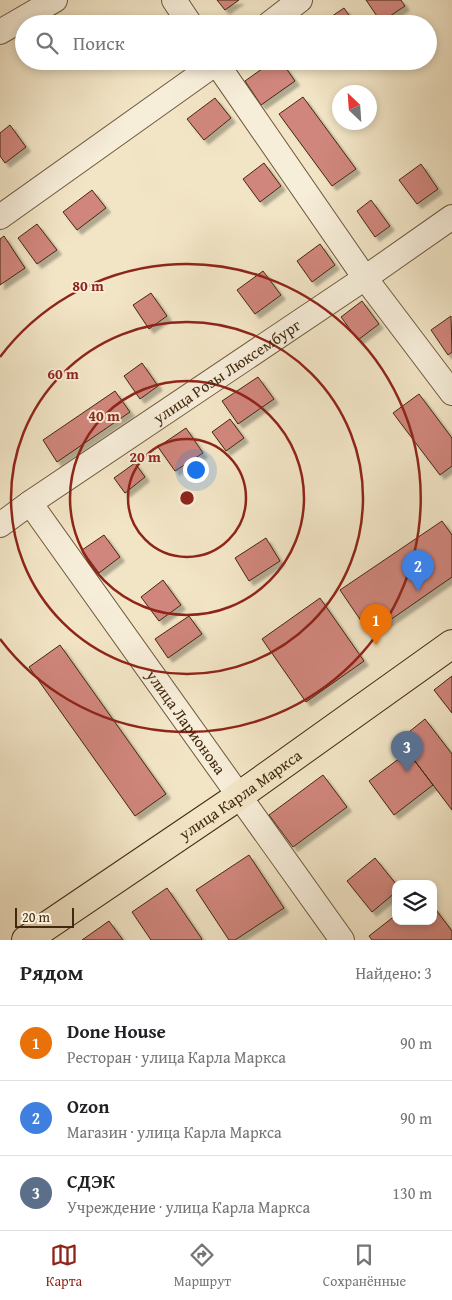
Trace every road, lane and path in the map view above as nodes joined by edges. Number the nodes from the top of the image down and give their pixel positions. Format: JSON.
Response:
{"nodes":[{"id":1,"x":55,"y":0,"type":"edge"},
{"id":2,"x":174,"y":0,"type":"edge"},
{"id":3,"x":300,"y":0,"type":"edge"},
{"id":4,"x":29,"y":15,"type":"edge"},
{"id":5,"x":184,"y":15,"type":"edge"},
{"id":6,"x":281,"y":15,"type":"edge"},
{"id":7,"x":15,"y":23,"type":"edge"},
{"id":8,"x":0,"y":32,"type":"edge"},
{"id":9,"x":206,"y":70,"type":"edge"},
{"id":10,"x":222,"y":70,"type":"edge"},
{"id":11,"x":452,"y":216,"type":"edge"},
{"id":12,"x":0,"y":217,"type":"edge"},
{"id":13,"x":365,"y":278,"type":"junction"},
{"id":14,"x":452,"y":393,"type":"edge"},
{"id":15,"x":30,"y":503,"type":"junction"},
{"id":16,"x":0,"y":525,"type":"edge"},
{"id":17,"x":452,"y":644,"type":"edge"},
{"id":18,"x":239,"y":796,"type":"junction"},
{"id":19,"x":26,"y":940,"type":"edge"},
{"id":20,"x":342,"y":940,"type":"edge"}],
"edges":[{"from":1,"to":4,"type":"street"},
{"from":2,"to":5,"type":"street"},
{"from":3,"to":6,"type":"street"},
{"from":7,"to":8,"type":"street"},
{"from":9,"to":12,"type":"street"},
{"from":10,"to":13,"type":"street"},
{"from":11,"to":13,"type":"street","name":"улица Розы Люксембург"},
{"from":13,"to":14,"type":"street"},
{"from":13,"to":15,"type":"street","name":"улица Розы Люксембург"},
{"from":15,"to":16,"type":"street","name":"улица Розы Люксембург"},
{"from":15,"to":18,"type":"street","name":"улица Ларионова"},
{"from":17,"to":18,"type":"main road","name":"улица Карла Маркса"},
{"from":18,"to":19,"type":"main road","name":"улица Карла Маркса"},
{"from":18,"to":20,"type":"street","name":"улица Ларионова"}]}
